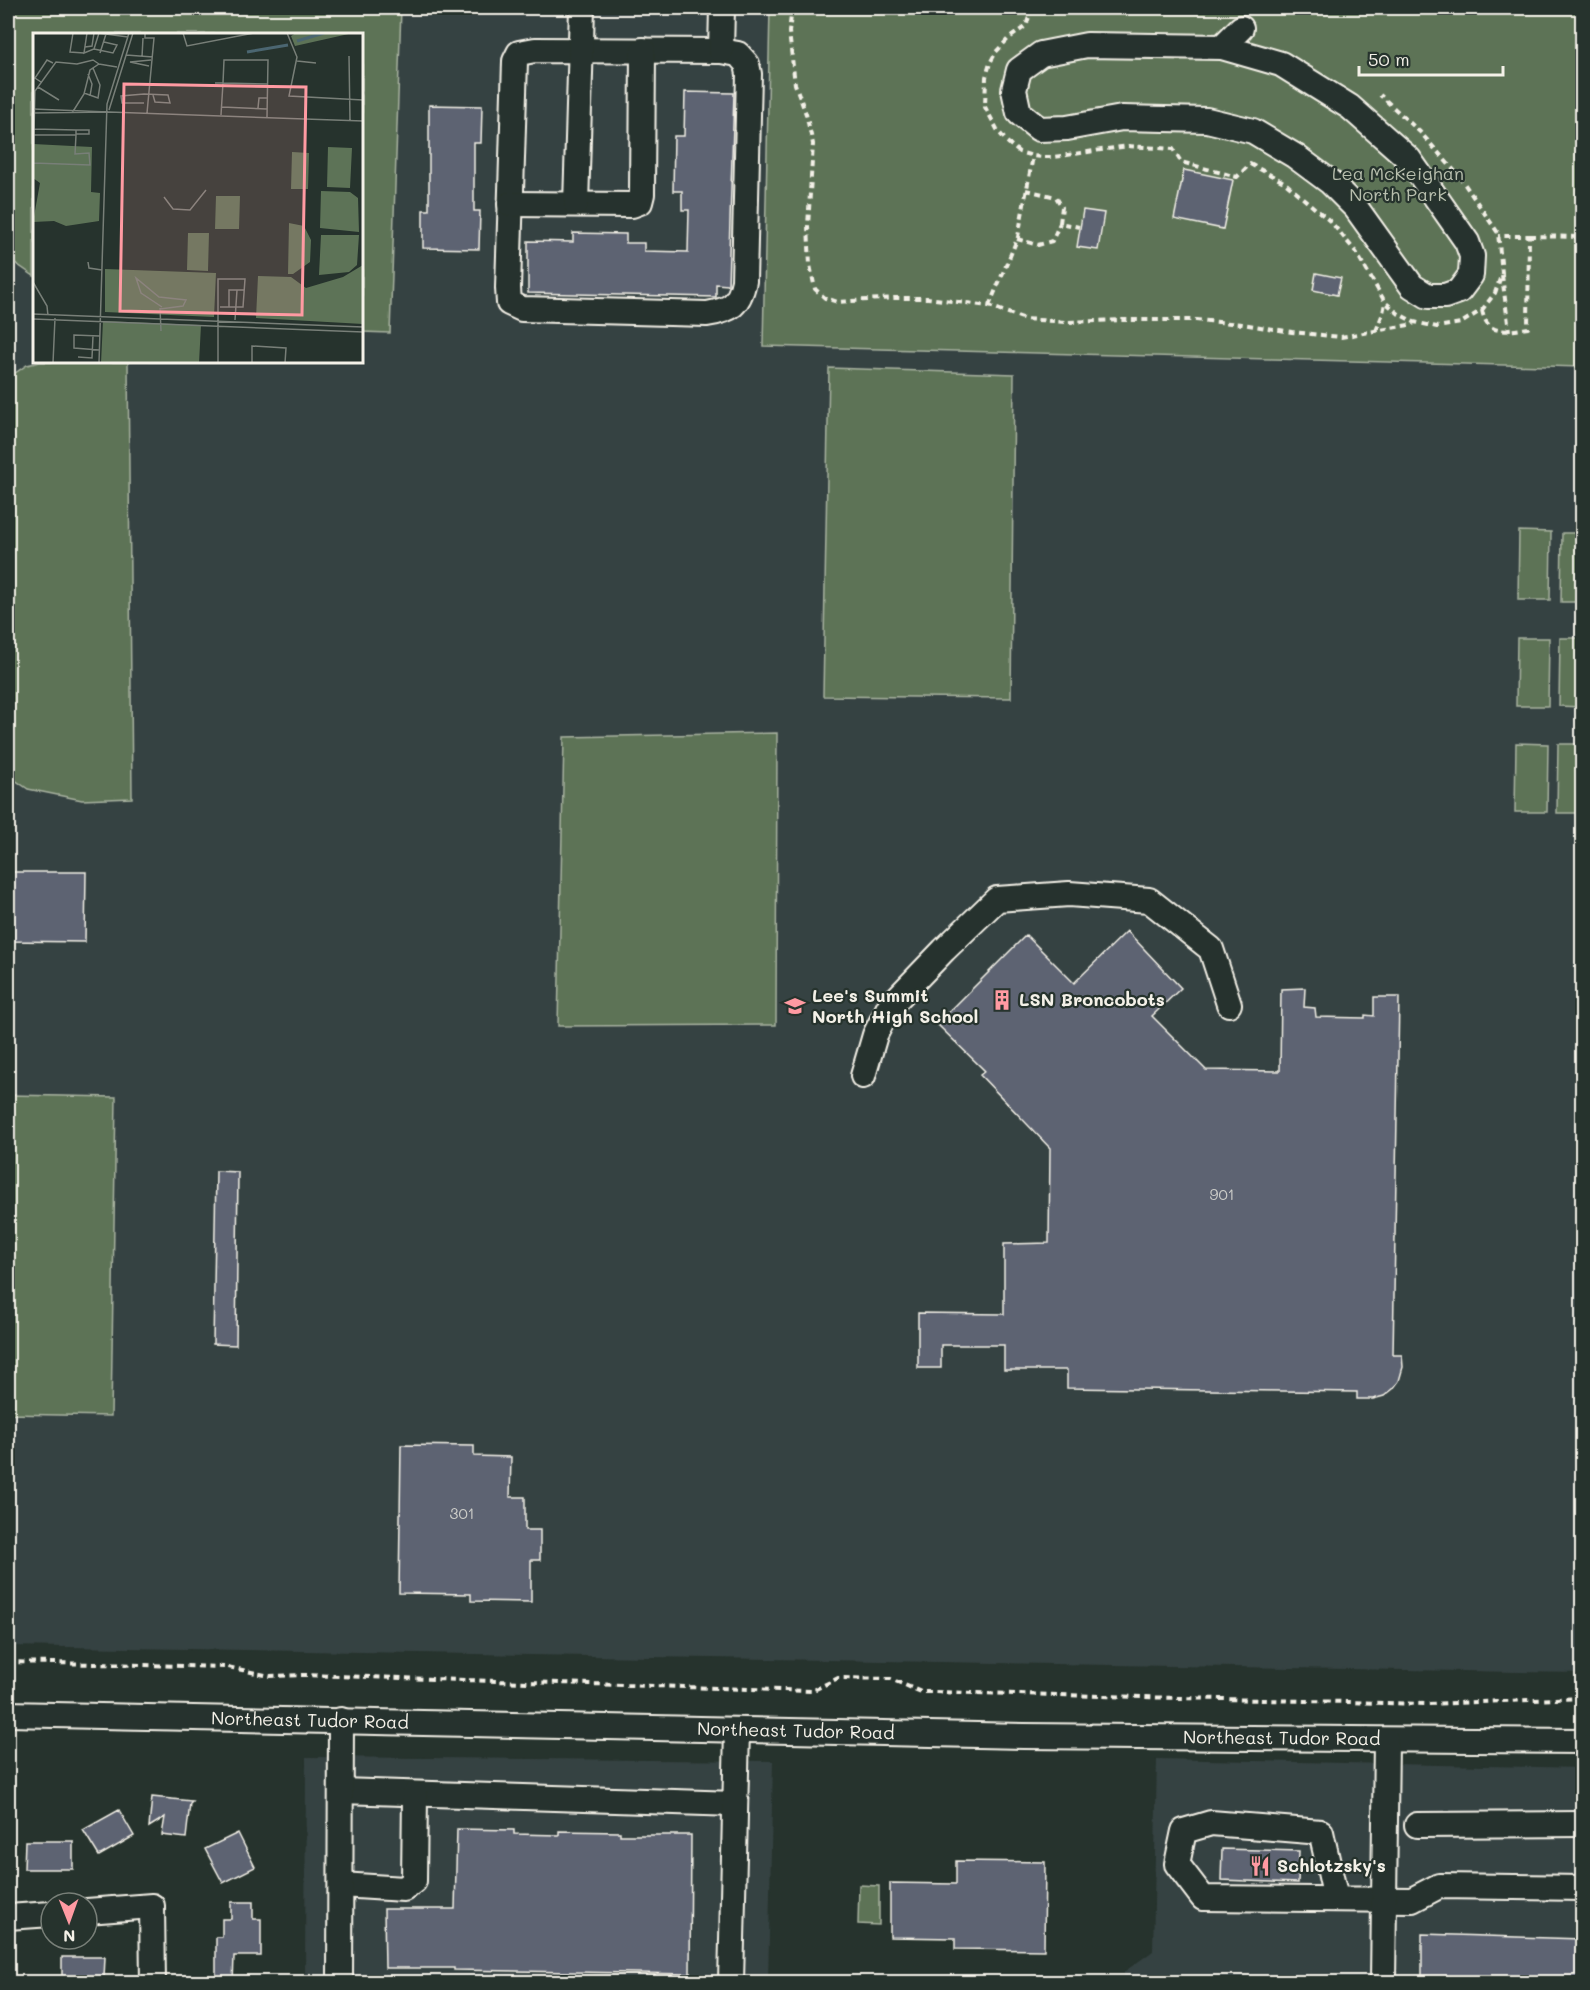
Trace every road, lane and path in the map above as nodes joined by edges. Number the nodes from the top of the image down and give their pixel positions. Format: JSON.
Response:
{"nodes":[{"id":1,"x":582,"y":8,"type":"edge"},
{"id":2,"x":722,"y":8,"type":"edge"},
{"id":3,"x":792,"y":8,"type":"edge"},
{"id":4,"x":1242,"y":18,"type":"edge"},
{"id":5,"x":1222,"y":47,"type":"junction"},
{"id":6,"x":580,"y":50,"type":"junction"},
{"id":7,"x":643,"y":50,"type":"junction"},
{"id":8,"x":721,"y":51,"type":"junction"},
{"id":9,"x":1251,"y":55,"type":"junction"},
{"id":10,"x":1380,"y":96,"type":"dead end"},
{"id":11,"x":1026,"y":190,"type":"junction"},
{"id":12,"x":510,"y":204,"type":"junction"},
{"id":13,"x":576,"y":204,"type":"junction"},
{"id":14,"x":1060,"y":223,"type":"junction"},
{"id":15,"x":1079,"y":228,"type":"dead end"},
{"id":16,"x":1498,"y":236,"type":"junction"},
{"id":17,"x":1528,"y":236,"type":"junction"},
{"id":18,"x":1582,"y":237,"type":"edge"},
{"id":19,"x":1017,"y":239,"type":"junction"},
{"id":20,"x":1502,"y":269,"type":"junction"},
{"id":21,"x":1385,"y":302,"type":"junction"},
{"id":22,"x":989,"y":306,"type":"junction"},
{"id":23,"x":1482,"y":310,"type":"junction"},
{"id":24,"x":1418,"y":323,"type":"junction"},
{"id":25,"x":1509,"y":331,"type":"junction"},
{"id":26,"x":1376,"y":332,"type":"junction"},
{"id":27,"x":1229,"y":1004,"type":"dead end"},
{"id":28,"x":863,"y":1076,"type":"dead end"},
{"id":29,"x":8,"y":1662,"type":"edge"},
{"id":30,"x":1582,"y":1698,"type":"edge"},
{"id":31,"x":8,"y":1714,"type":"edge"},
{"id":32,"x":341,"y":1720,"type":"junction"},
{"id":33,"x":737,"y":1730,"type":"junction"},
{"id":34,"x":1386,"y":1740,"type":"junction"},
{"id":35,"x":1582,"y":1741,"type":"edge"},
{"id":36,"x":341,"y":1791,"type":"junction"},
{"id":37,"x":416,"y":1794,"type":"junction"},
{"id":38,"x":735,"y":1804,"type":"junction"},
{"id":39,"x":1582,"y":1824,"type":"edge"},
{"id":40,"x":1417,"y":1826,"type":"dead end"},
{"id":41,"x":340,"y":1885,"type":"junction"},
{"id":42,"x":1582,"y":1888,"type":"edge"},
{"id":43,"x":1336,"y":1899,"type":"junction"},
{"id":44,"x":1385,"y":1899,"type":"junction"},
{"id":45,"x":99,"y":1910,"type":"edge"},
{"id":46,"x":39,"y":1915,"type":"edge"},
{"id":47,"x":8,"y":1917,"type":"edge"},
{"id":48,"x":153,"y":1983,"type":"edge"},
{"id":49,"x":340,"y":1983,"type":"edge"},
{"id":50,"x":731,"y":1983,"type":"edge"},
{"id":51,"x":1383,"y":1983,"type":"edge"}],
"edges":[{"from":1,"to":6,"type":"street"},
{"from":2,"to":8,"type":"street"},
{"from":3,"to":22,"type":"path"},
{"from":4,"to":5,"type":"street"},
{"from":4,"to":9,"type":"street"},
{"from":5,"to":9,"type":"street"},
{"from":5,"to":9,"type":"street"},
{"from":6,"to":7,"type":"street"},
{"from":6,"to":12,"type":"street"},
{"from":6,"to":13,"type":"street"},
{"from":7,"to":8,"type":"street"},
{"from":7,"to":13,"type":"street"},
{"from":8,"to":12,"type":"street"},
{"from":10,"to":16,"type":"path"},
{"from":11,"to":14,"type":"path"},
{"from":11,"to":19,"type":"path"},
{"from":11,"to":21,"type":"path"},
{"from":12,"to":13,"type":"street"},
{"from":14,"to":15,"type":"path"},
{"from":14,"to":19,"type":"path"},
{"from":16,"to":17,"type":"path"},
{"from":16,"to":20,"type":"path"},
{"from":17,"to":18,"type":"path"},
{"from":17,"to":25,"type":"path"},
{"from":19,"to":22,"type":"path"},
{"from":20,"to":23,"type":"path"},
{"from":20,"to":25,"type":"path"},
{"from":21,"to":24,"type":"path"},
{"from":21,"to":26,"type":"path"},
{"from":22,"to":26,"type":"path"},
{"from":23,"to":24,"type":"path"},
{"from":23,"to":25,"type":"path"},
{"from":24,"to":26,"type":"path"},
{"from":27,"to":28,"type":"street"},
{"from":29,"to":30,"type":"path"},
{"from":31,"to":32,"type":"street","name":"Northeast Tudor Road"},
{"from":32,"to":33,"type":"street","name":"Northeast Tudor Road"},
{"from":32,"to":36,"type":"street"},
{"from":33,"to":34,"type":"street","name":"Northeast Tudor Road"},
{"from":33,"to":38,"type":"street"},
{"from":34,"to":35,"type":"street","name":"Northeast Tudor Road"},
{"from":34,"to":44,"type":"street"},
{"from":36,"to":37,"type":"street"},
{"from":36,"to":41,"type":"street"},
{"from":37,"to":38,"type":"street"},
{"from":37,"to":41,"type":"street"},
{"from":38,"to":50,"type":"street"},
{"from":39,"to":40,"type":"street"},
{"from":41,"to":49,"type":"street"},
{"from":42,"to":44,"type":"street"},
{"from":43,"to":43,"type":"street"},
{"from":43,"to":44,"type":"street"},
{"from":44,"to":51,"type":"street"},
{"from":45,"to":48,"type":"street"},
{"from":46,"to":47,"type":"street"}]}
